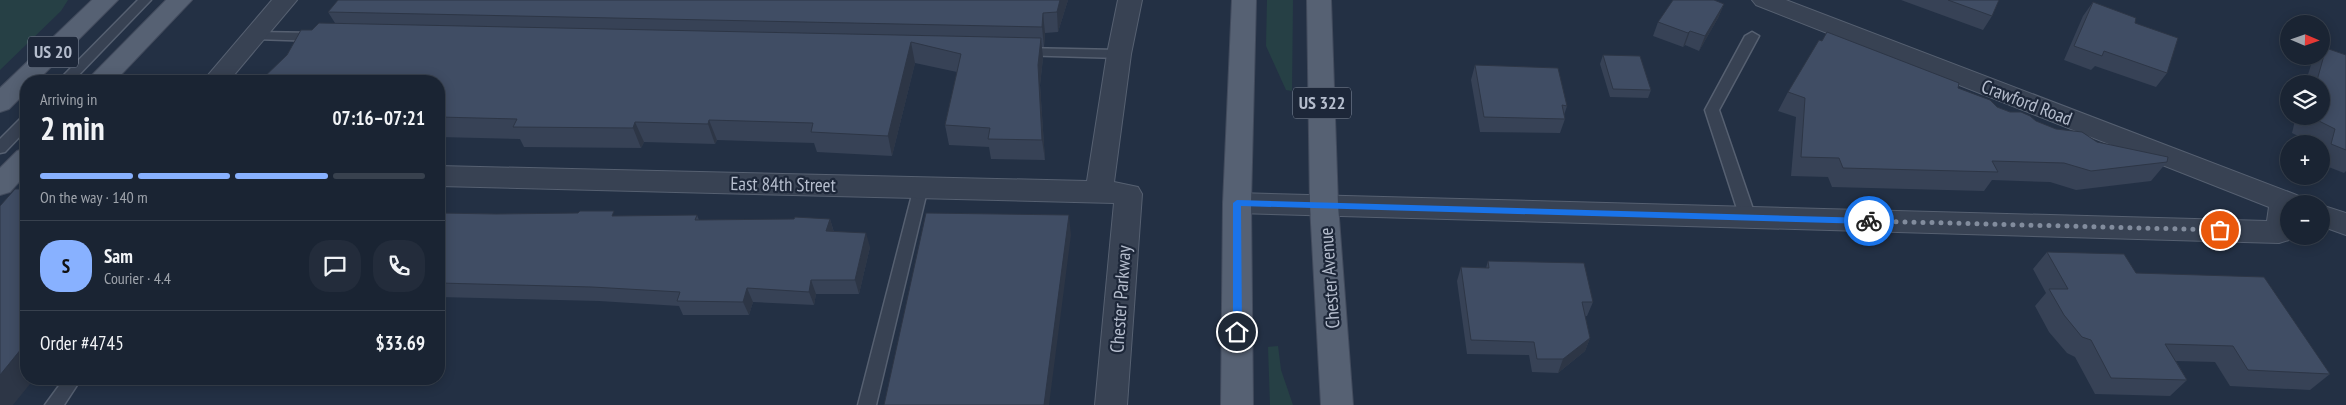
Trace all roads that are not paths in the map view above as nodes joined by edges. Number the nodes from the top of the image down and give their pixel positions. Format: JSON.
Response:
{"nodes":[{"id":1,"x":106,"y":0,"type":"edge"},
{"id":2,"x":145,"y":0,"type":"edge"},
{"id":3,"x":180,"y":0,"type":"edge"},
{"id":4,"x":285,"y":0,"type":"edge"},
{"id":5,"x":1130,"y":0,"type":"edge"},
{"id":6,"x":1244,"y":0,"type":"edge"},
{"id":7,"x":1319,"y":0,"type":"edge"},
{"id":8,"x":1764,"y":0,"type":"edge"},
{"id":9,"x":255,"y":36,"type":"junction"},
{"id":10,"x":1752,"y":36,"type":"dead end"},
{"id":11,"x":327,"y":37,"type":"edge"},
{"id":12,"x":1014,"y":51,"type":"edge"},
{"id":13,"x":1119,"y":54,"type":"junction"},
{"id":14,"x":29,"y":75,"type":"edge"},
{"id":15,"x":71,"y":75,"type":"edge"},
{"id":16,"x":107,"y":75,"type":"edge"},
{"id":17,"x":220,"y":75,"type":"edge"},
{"id":18,"x":20,"y":84,"type":"edge"},
{"id":19,"x":0,"y":103,"type":"edge"},
{"id":20,"x":20,"y":137,"type":"edge"},
{"id":21,"x":10,"y":161,"type":"edge"},
{"id":22,"x":445,"y":176,"type":"edge"},
{"id":23,"x":921,"y":187,"type":"junction"},
{"id":24,"x":1099,"y":191,"type":"junction"},
{"id":25,"x":1128,"y":194,"type":"joint"},
{"id":26,"x":2280,"y":199,"type":"edge"},
{"id":27,"x":1237,"y":203,"type":"junction"},
{"id":28,"x":1324,"y":205,"type":"junction"},
{"id":29,"x":1748,"y":218,"type":"junction"},
{"id":30,"x":2330,"y":218,"type":"edge"},
{"id":31,"x":2346,"y":224,"type":"edge"},
{"id":32,"x":2280,"y":228,"type":"edge"},
{"id":33,"x":69,"y":385,"type":"edge"},
{"id":34,"x":54,"y":405,"type":"edge"},
{"id":35,"x":867,"y":405,"type":"edge"},
{"id":36,"x":1111,"y":405,"type":"edge"},
{"id":37,"x":1237,"y":405,"type":"edge"},
{"id":38,"x":1338,"y":405,"type":"edge"}],
"edges":[{"from":1,"to":14,"type":"main road","number":"US 20"},
{"from":2,"to":15,"type":"lane"},
{"from":3,"to":16,"type":"main road","number":"US 20"},
{"from":4,"to":9,"type":"street"},
{"from":5,"to":13,"type":"street"},
{"from":6,"to":27,"type":"main road"},
{"from":7,"to":28,"type":"main road","name":"Chester Avenue","number":"US 322"},
{"from":8,"to":26,"type":"street","name":"Crawford Road"},
{"from":9,"to":11,"type":"lane"},
{"from":9,"to":17,"type":"street"},
{"from":10,"to":29,"type":"lane"},
{"from":12,"to":13,"type":"lane"},
{"from":13,"to":24,"type":"street"},
{"from":18,"to":19,"type":"main road","number":"US 20"},
{"from":20,"to":21,"type":"lane"},
{"from":22,"to":23,"type":"street","name":"East 84th Street"},
{"from":23,"to":24,"type":"street","name":"East 84th Street"},
{"from":23,"to":35,"type":"lane"},
{"from":24,"to":25,"type":"street","name":"East 84th Street"},
{"from":25,"to":36,"type":"street","name":"Chester Parkway"},
{"from":27,"to":28,"type":"street"},
{"from":27,"to":37,"type":"main road"},
{"from":28,"to":29,"type":"street"},
{"from":28,"to":38,"type":"main road","name":"Chester Avenue","number":"US 322"},
{"from":29,"to":32,"type":"street"},
{"from":30,"to":31,"type":"street"},
{"from":33,"to":34,"type":"lane"}]}
